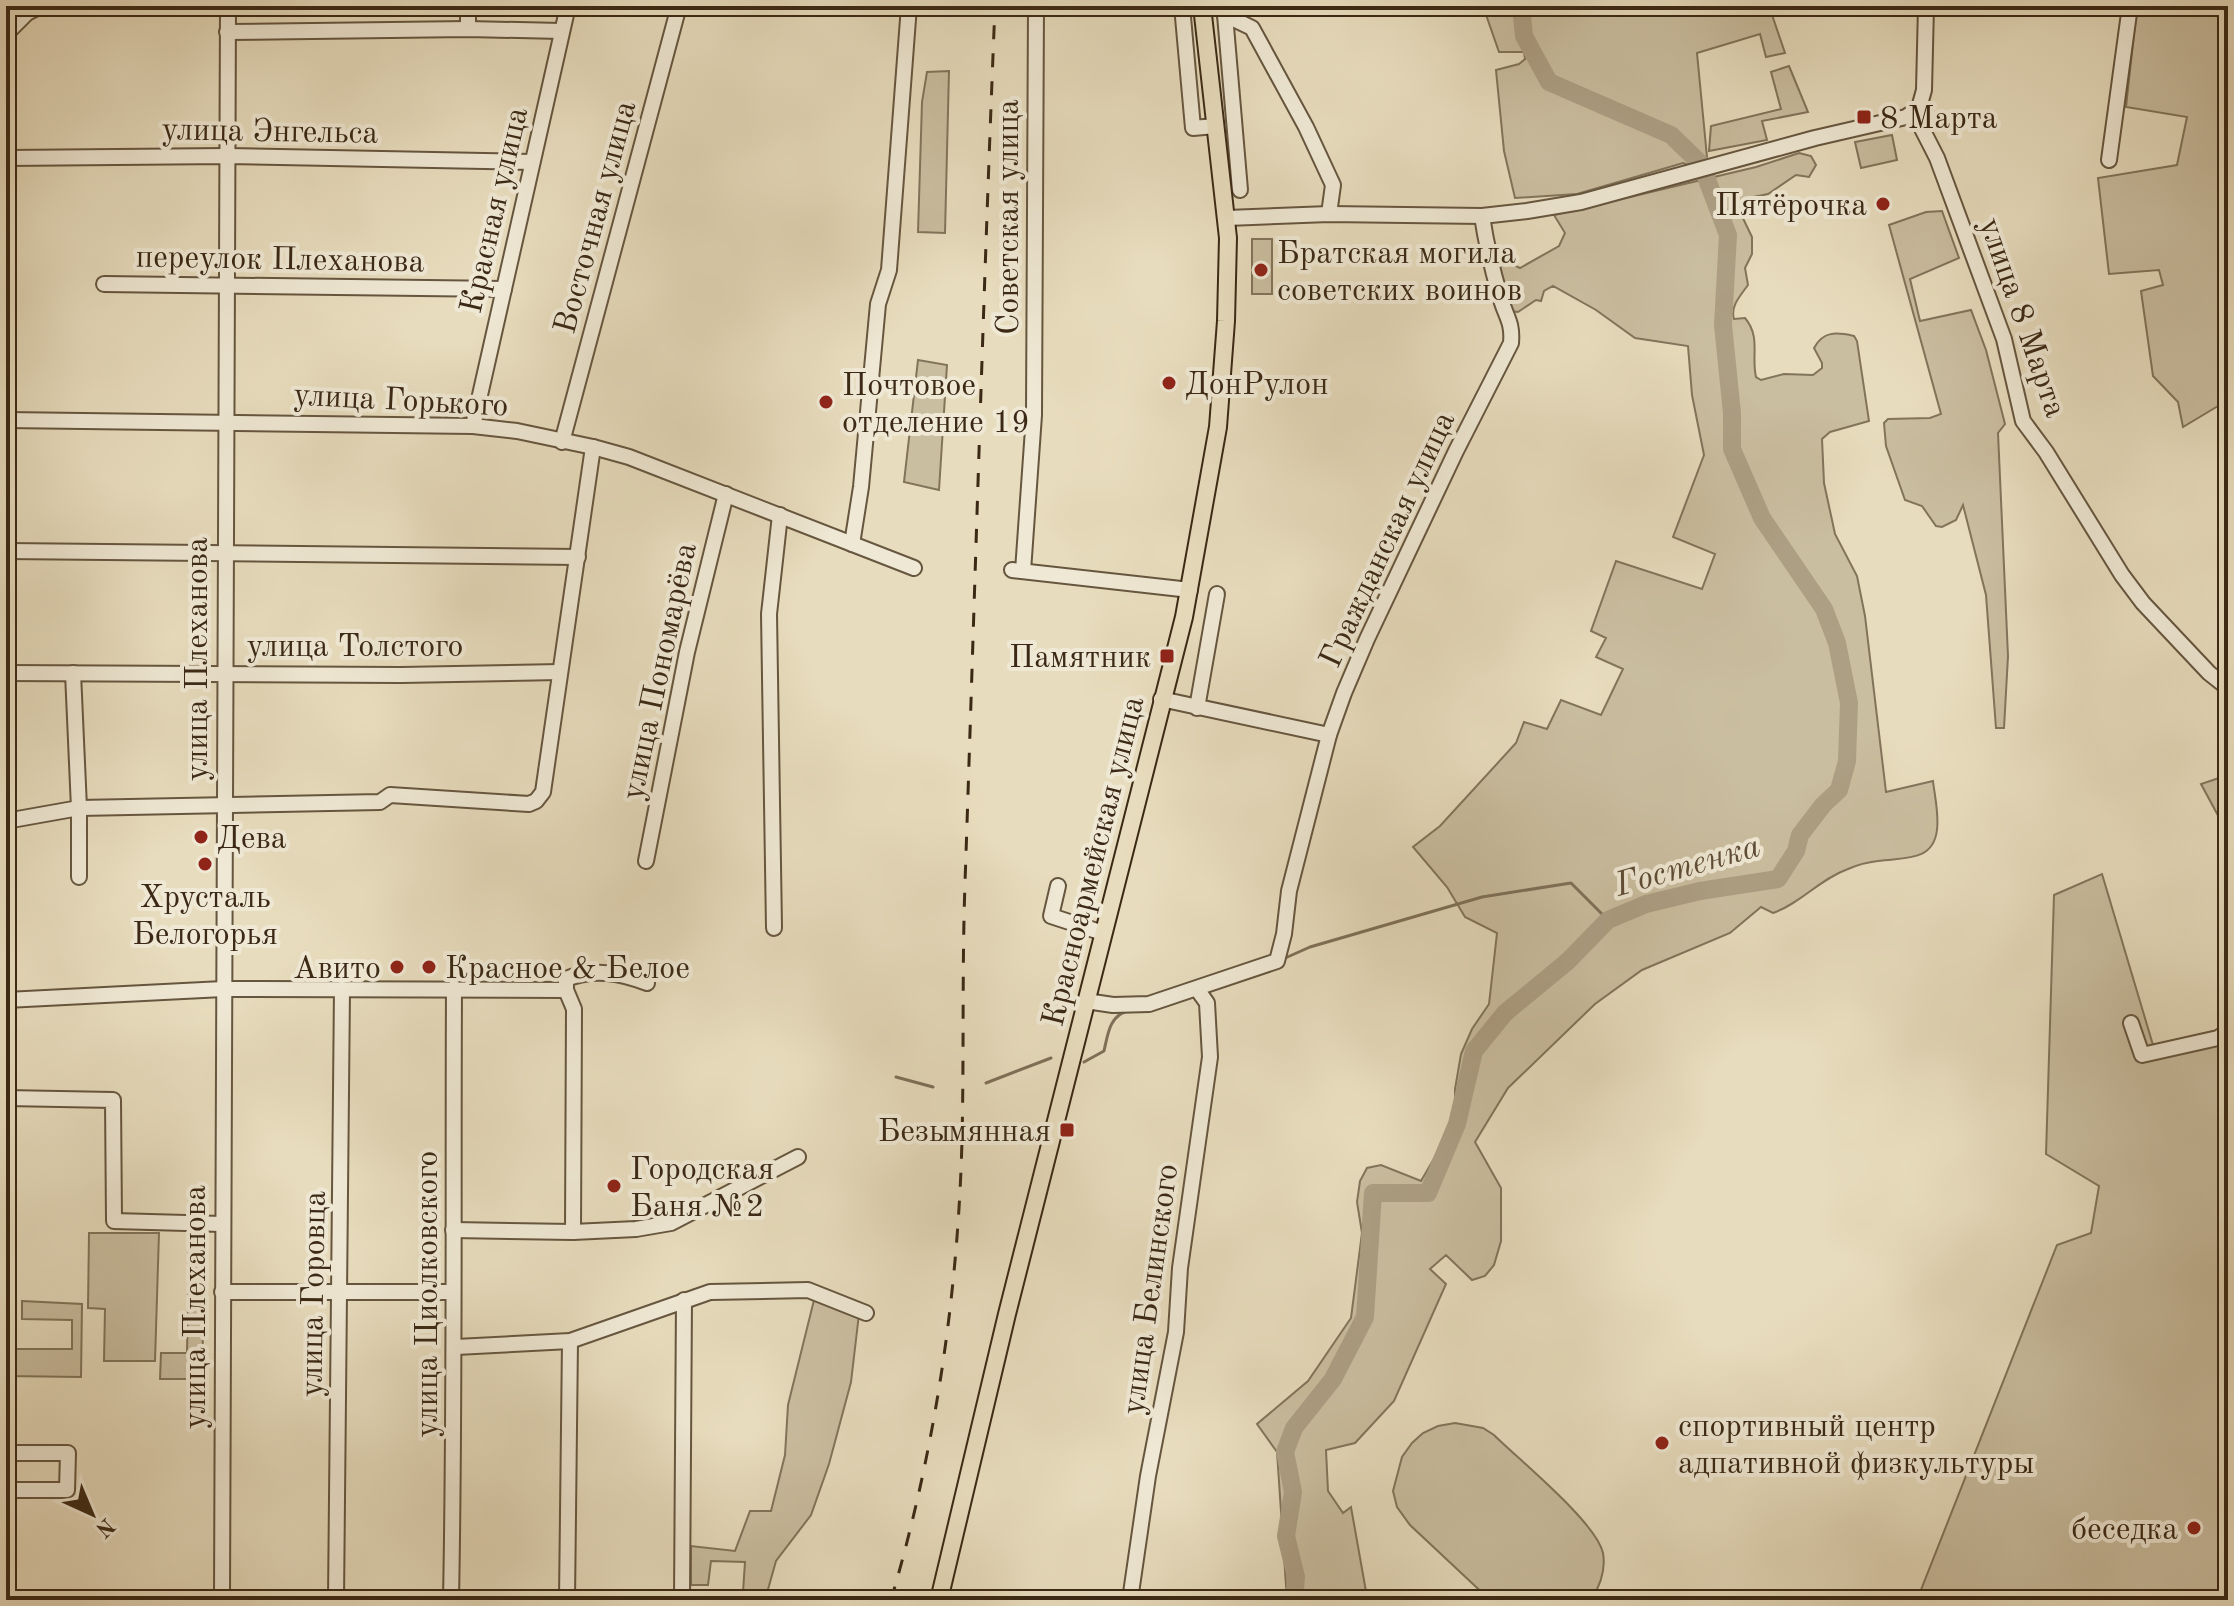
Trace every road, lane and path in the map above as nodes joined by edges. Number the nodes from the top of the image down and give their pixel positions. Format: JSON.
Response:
{"nodes":[{"id":1,"x":41,"y":6,"type":"edge"},
{"id":2,"x":228,"y":6,"type":"edge"},
{"id":3,"x":468,"y":6,"type":"edge"},
{"id":4,"x":568,"y":6,"type":"edge"},
{"id":5,"x":679,"y":6,"type":"edge"},
{"id":6,"x":909,"y":6,"type":"edge"},
{"id":7,"x":1036,"y":6,"type":"edge"},
{"id":8,"x":1182,"y":6,"type":"edge"},
{"id":9,"x":1202,"y":6,"type":"edge"},
{"id":10,"x":1926,"y":6,"type":"edge"},
{"id":11,"x":2130,"y":6,"type":"edge"},
{"id":12,"x":1225,"y":10,"type":"edge"},
{"id":13,"x":468,"y":29,"type":"junction"},
{"id":14,"x":561,"y":31,"type":"junction"},
{"id":15,"x":227,"y":32,"type":"junction"},
{"id":16,"x":6,"y":34,"type":"edge"},
{"id":17,"x":1914,"y":113,"type":"junction"},
{"id":18,"x":1215,"y":126,"type":"junction"},
{"id":19,"x":227,"y":156,"type":"junction"},
{"id":20,"x":6,"y":158,"type":"edge"},
{"id":21,"x":2109,"y":160,"type":"dead end"},
{"id":22,"x":532,"y":162,"type":"junction"},
{"id":23,"x":1240,"y":190,"type":"dead end"},
{"id":24,"x":1329,"y":214,"type":"junction"},
{"id":25,"x":1482,"y":216,"type":"junction"},
{"id":26,"x":1227,"y":218,"type":"junction"},
{"id":27,"x":104,"y":284,"type":"dead end"},
{"id":28,"x":226,"y":284,"type":"junction"},
{"id":29,"x":504,"y":289,"type":"junction"},
{"id":30,"x":6,"y":420,"type":"edge"},
{"id":31,"x":225,"y":421,"type":"junction"},
{"id":32,"x":473,"y":426,"type":"junction"},
{"id":33,"x":562,"y":442,"type":"junction"},
{"id":34,"x":593,"y":447,"type":"junction"},
{"id":35,"x":726,"y":494,"type":"junction"},
{"id":36,"x":780,"y":515,"type":"junction"},
{"id":37,"x":852,"y":544,"type":"junction"},
{"id":38,"x":6,"y":551,"type":"edge"},
{"id":39,"x":224,"y":552,"type":"junction"},
{"id":40,"x":578,"y":557,"type":"junction"},
{"id":41,"x":914,"y":568,"type":"dead end"},
{"id":42,"x":1190,"y":590,"type":"junction"},
{"id":43,"x":1217,"y":594,"type":"dead end"},
{"id":44,"x":560,"y":672,"type":"junction"},
{"id":45,"x":6,"y":673,"type":"edge"},
{"id":46,"x":73,"y":673,"type":"junction"},
{"id":47,"x":224,"y":673,"type":"junction"},
{"id":48,"x":2228,"y":688,"type":"edge"},
{"id":49,"x":1161,"y":699,"type":"junction"},
{"id":50,"x":1197,"y":708,"type":"junction"},
{"id":51,"x":1329,"y":735,"type":"junction"},
{"id":52,"x":223,"y":806,"type":"junction"},
{"id":53,"x":79,"y":808,"type":"junction"},
{"id":54,"x":6,"y":821,"type":"edge"},
{"id":55,"x":646,"y":861,"type":"dead end"},
{"id":56,"x":79,"y":877,"type":"dead end"},
{"id":57,"x":1058,"y":886,"type":"dead end"},
{"id":58,"x":774,"y":928,"type":"dead end"},
{"id":59,"x":1103,"y":933,"type":"junction"},
{"id":60,"x":647,"y":983,"type":"dead end"},
{"id":61,"x":454,"y":988,"type":"junction"},
{"id":62,"x":223,"y":989,"type":"junction"},
{"id":63,"x":342,"y":989,"type":"junction"},
{"id":64,"x":1197,"y":989,"type":"junction"},
{"id":65,"x":566,"y":990,"type":"junction"},
{"id":66,"x":6,"y":1000,"type":"edge"},
{"id":67,"x":1086,"y":1001,"type":"junction"},
{"id":68,"x":2131,"y":1023,"type":"dead end"},
{"id":69,"x":2228,"y":1031,"type":"edge"},
{"id":70,"x":6,"y":1098,"type":"edge"},
{"id":71,"x":798,"y":1157,"type":"dead end"},
{"id":72,"x":222,"y":1224,"type":"junction"},
{"id":73,"x":453,"y":1230,"type":"junction"},
{"id":74,"x":573,"y":1232,"type":"junction"},
{"id":75,"x":222,"y":1292,"type":"junction"},
{"id":76,"x":340,"y":1292,"type":"junction"},
{"id":77,"x":453,"y":1292,"type":"junction"},
{"id":78,"x":684,"y":1300,"type":"junction"},
{"id":79,"x":866,"y":1313,"type":"dead end"},
{"id":80,"x":570,"y":1341,"type":"junction"},
{"id":81,"x":456,"y":1347,"type":"junction"},
{"id":82,"x":6,"y":1453,"type":"edge"},
{"id":83,"x":6,"y":1490,"type":"edge"},
{"id":84,"x":222,"y":1600,"type":"edge"},
{"id":85,"x":336,"y":1600,"type":"edge"},
{"id":86,"x":451,"y":1600,"type":"edge"},
{"id":87,"x":567,"y":1600,"type":"edge"},
{"id":88,"x":682,"y":1600,"type":"edge"},
{"id":89,"x":939,"y":1600,"type":"edge"},
{"id":90,"x":1130,"y":1600,"type":"edge"}],
"edges":[{"from":1,"to":16,"type":"street"},
{"from":2,"to":15,"type":"street","name":"улица Плеханова"},
{"from":3,"to":13,"type":"street"},
{"from":4,"to":14,"type":"street","name":"Красная улица"},
{"from":5,"to":33,"type":"street","name":"Восточная улица"},
{"from":6,"to":37,"type":"street"},
{"from":7,"to":42,"type":"street","name":"Советская улица"},
{"from":8,"to":18,"type":"street"},
{"from":9,"to":18,"type":"main road","name":"Красноармейская улица"},
{"from":10,"to":17,"type":"street"},
{"from":11,"to":21,"type":"street"},
{"from":12,"to":23,"type":"street"},
{"from":12,"to":24,"type":"street"},
{"from":13,"to":14,"type":"street"},
{"from":13,"to":15,"type":"street"},
{"from":14,"to":22,"type":"street","name":"Красная улица"},
{"from":15,"to":19,"type":"street","name":"улица Плеханова"},
{"from":17,"to":25,"type":"street"},
{"from":17,"to":48,"type":"street","name":"улица 8 Марта"},
{"from":18,"to":26,"type":"main road","name":"Красноармейская улица"},
{"from":19,"to":20,"type":"street","name":"улица Энгельса"},
{"from":19,"to":22,"type":"street","name":"улица Энгельса"},
{"from":19,"to":28,"type":"street","name":"улица Плеханова"},
{"from":22,"to":29,"type":"street","name":"Красная улица"},
{"from":24,"to":25,"type":"street"},
{"from":24,"to":26,"type":"street"},
{"from":25,"to":51,"type":"street","name":"Гражданская улица"},
{"from":26,"to":42,"type":"main road","name":"Красноармейская улица"},
{"from":27,"to":28,"type":"street","name":"переулок Плеханова"},
{"from":28,"to":29,"type":"street","name":"переулок Плеханова"},
{"from":28,"to":31,"type":"street","name":"улица Плеханова"},
{"from":29,"to":32,"type":"street","name":"Красная улица"},
{"from":30,"to":31,"type":"street","name":"улица Горького"},
{"from":31,"to":32,"type":"street","name":"улица Горького"},
{"from":31,"to":39,"type":"street","name":"улица Плеханова"},
{"from":32,"to":33,"type":"street","name":"улица Горького"},
{"from":33,"to":34,"type":"street","name":"улица Горького"},
{"from":34,"to":35,"type":"street","name":"улица Горького"},
{"from":34,"to":40,"type":"street"},
{"from":35,"to":36,"type":"street","name":"улица Горького"},
{"from":35,"to":55,"type":"street","name":"улица Пономарёва"},
{"from":36,"to":37,"type":"street","name":"улица Горького"},
{"from":36,"to":58,"type":"street"},
{"from":37,"to":41,"type":"street","name":"улица Горького"},
{"from":38,"to":39,"type":"street"},
{"from":39,"to":40,"type":"street"},
{"from":39,"to":47,"type":"street","name":"улица Плеханова"},
{"from":40,"to":44,"type":"street"},
{"from":42,"to":49,"type":"main road","name":"Красноармейская улица"},
{"from":43,"to":50,"type":"street"},
{"from":44,"to":47,"type":"street","name":"улица Толстого"},
{"from":44,"to":52,"type":"street"},
{"from":45,"to":46,"type":"street","name":"улица Толстого"},
{"from":46,"to":47,"type":"street","name":"улица Толстого"},
{"from":46,"to":53,"type":"street"},
{"from":47,"to":52,"type":"street","name":"улица Плеханова"},
{"from":49,"to":50,"type":"street"},
{"from":49,"to":59,"type":"main road","name":"Красноармейская улица"},
{"from":50,"to":51,"type":"street"},
{"from":51,"to":64,"type":"street","name":"Гражданская улица"},
{"from":52,"to":53,"type":"street"},
{"from":52,"to":62,"type":"street","name":"улица Плеханова"},
{"from":53,"to":54,"type":"street"},
{"from":53,"to":56,"type":"street"},
{"from":57,"to":59,"type":"street"},
{"from":59,"to":67,"type":"main road","name":"Красноармейская улица"},
{"from":60,"to":65,"type":"street"},
{"from":61,"to":63,"type":"street"},
{"from":61,"to":65,"type":"street"},
{"from":61,"to":73,"type":"street","name":"улица Циолковского"},
{"from":62,"to":63,"type":"street"},
{"from":62,"to":66,"type":"street"},
{"from":62,"to":72,"type":"street","name":"улица Плеханова"},
{"from":63,"to":76,"type":"street","name":"улица Горовца"},
{"from":64,"to":67,"type":"street"},
{"from":64,"to":90,"type":"street","name":"улица Белинского"},
{"from":65,"to":74,"type":"street"},
{"from":67,"to":89,"type":"main road","name":"Красноармейская улица"},
{"from":68,"to":69,"type":"street"},
{"from":70,"to":72,"type":"street"},
{"from":71,"to":74,"type":"street"},
{"from":72,"to":75,"type":"street","name":"улица Плеханова"},
{"from":73,"to":74,"type":"street"},
{"from":73,"to":77,"type":"street","name":"улица Циолковского"},
{"from":75,"to":76,"type":"street"},
{"from":75,"to":84,"type":"street","name":"улица Плеханова"},
{"from":76,"to":77,"type":"street"},
{"from":76,"to":85,"type":"street","name":"улица Горовца"},
{"from":77,"to":81,"type":"street","name":"улица Циолковского"},
{"from":78,"to":79,"type":"street"},
{"from":78,"to":80,"type":"street"},
{"from":78,"to":88,"type":"street"},
{"from":80,"to":81,"type":"street"},
{"from":80,"to":87,"type":"street"},
{"from":81,"to":86,"type":"street","name":"улица Циолковского"},
{"from":82,"to":83,"type":"street"}]}
